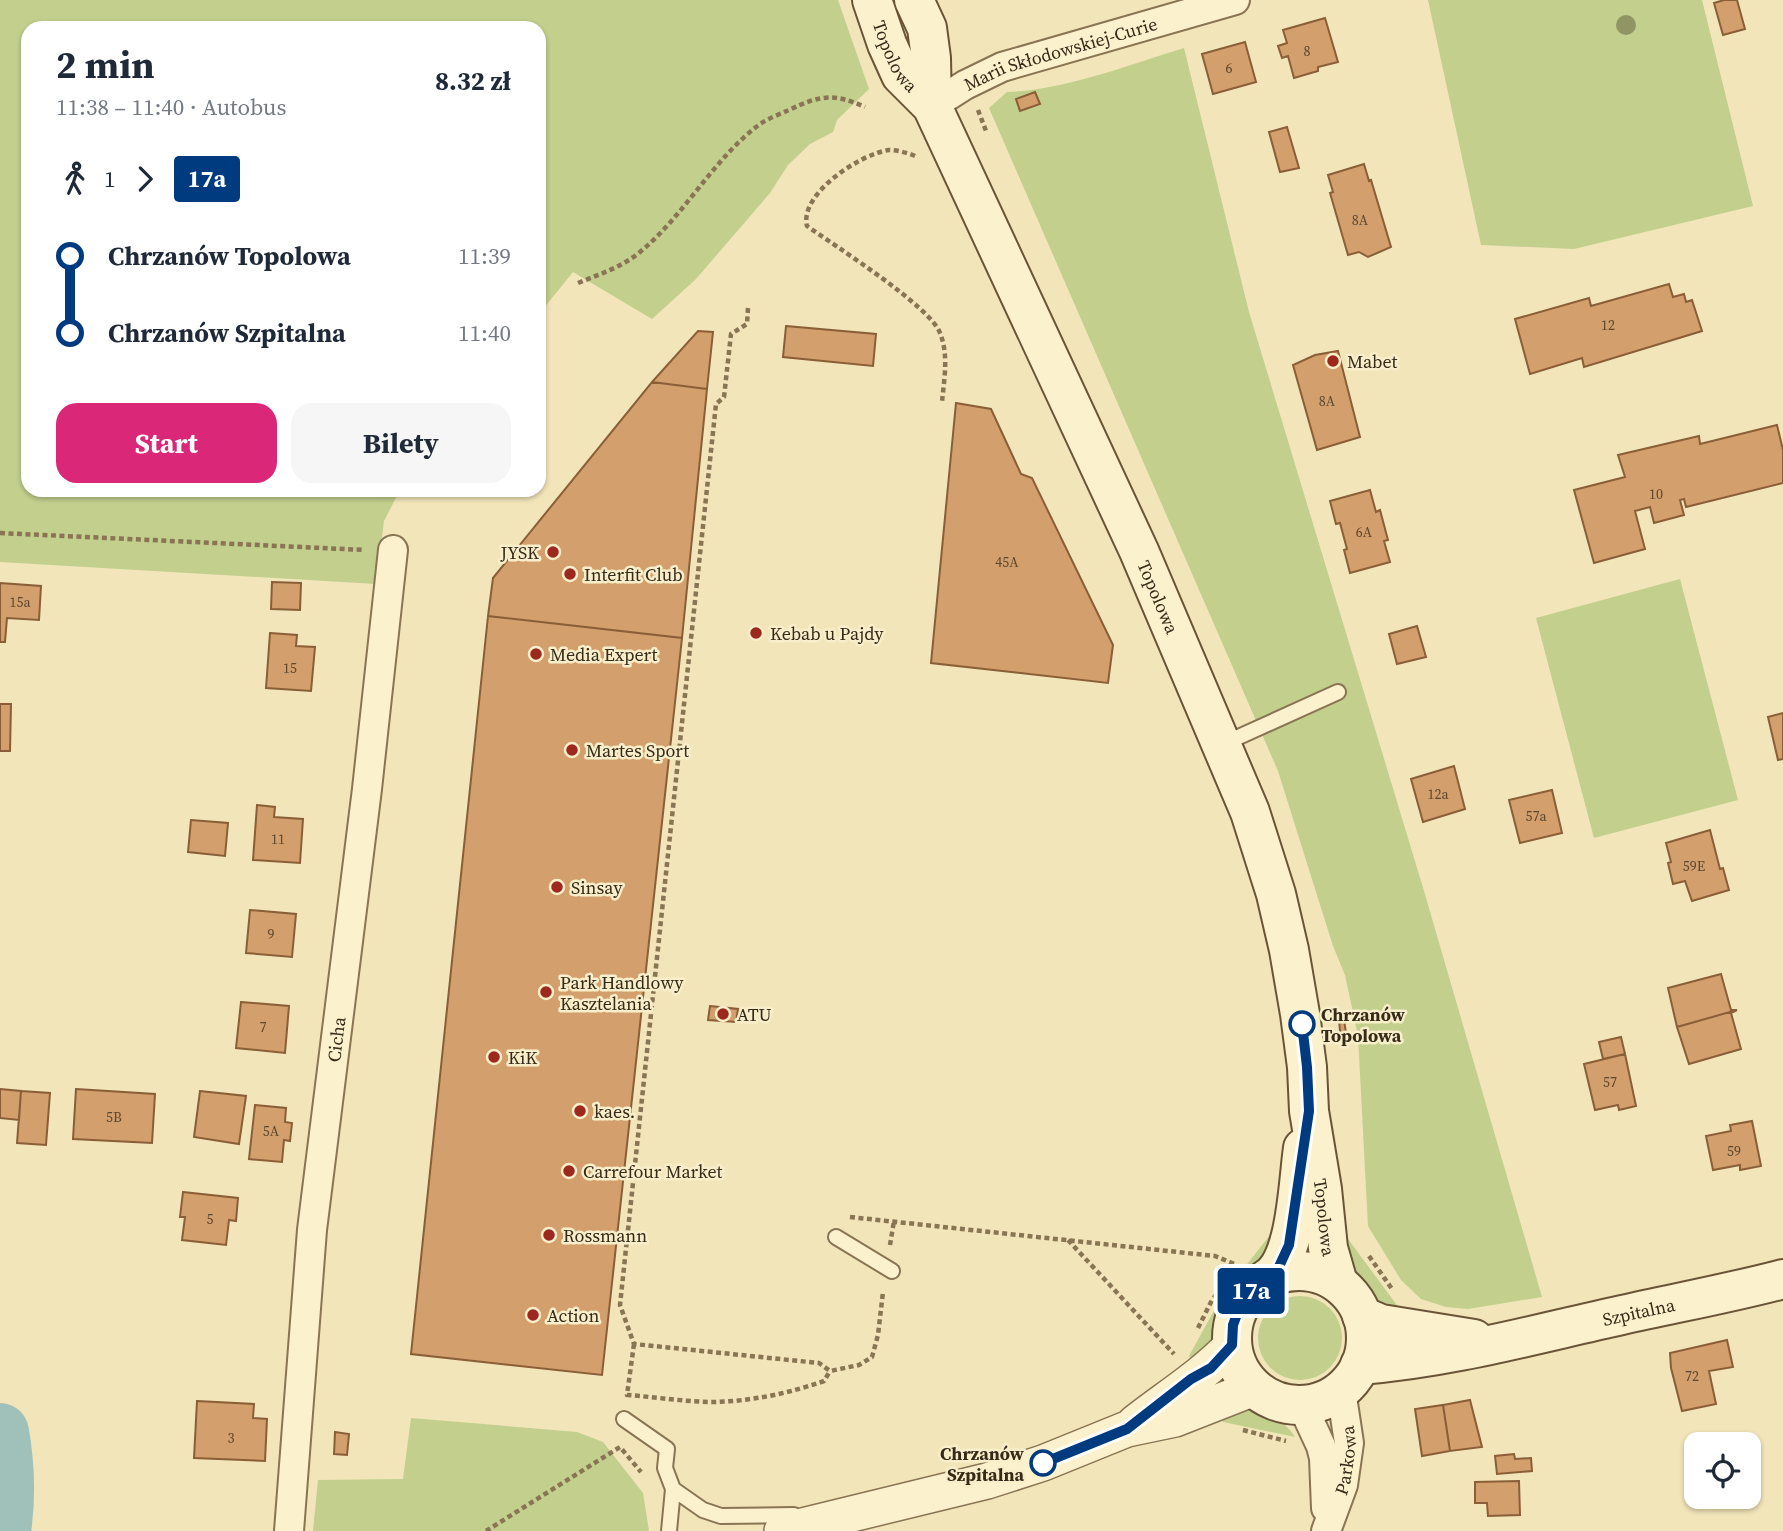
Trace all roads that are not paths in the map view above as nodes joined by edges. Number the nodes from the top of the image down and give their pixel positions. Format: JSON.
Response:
{"nodes":[{"id":1,"x":872,"y":0,"type":"edge"},
{"id":2,"x":914,"y":0,"type":"edge"},
{"id":3,"x":1235,"y":0,"type":"edge"},
{"id":4,"x":932,"y":106,"type":"junction"},
{"id":5,"x":393,"y":550,"type":"road end"},
{"id":6,"x":1338,"y":692,"type":"dead end"},
{"id":7,"x":1221,"y":745,"type":"junction"},
{"id":8,"x":1309,"y":1111,"type":"junction"},
{"id":9,"x":836,"y":1237,"type":"dead end"},
{"id":10,"x":888,"y":1277,"type":"road end"},
{"id":11,"x":1268,"y":1278,"type":"junction"},
{"id":12,"x":1783,"y":1279,"type":"edge"},
{"id":13,"x":1338,"y":1283,"type":"junction"},
{"id":14,"x":1363,"y":1316,"type":"junction"},
{"id":15,"x":1493,"y":1342,"type":"junction"},
{"id":16,"x":1232,"y":1345,"type":"junction"},
{"id":17,"x":1351,"y":1377,"type":"junction"},
{"id":18,"x":1254,"y":1388,"type":"junction"},
{"id":19,"x":1302,"y":1405,"type":"junction"},
{"id":20,"x":624,"y":1419,"type":"dead end"},
{"id":21,"x":1127,"y":1429,"type":"junction"},
{"id":22,"x":673,"y":1489,"type":"junction"},
{"id":23,"x":852,"y":1513,"type":"junction"},
{"id":24,"x":1326,"y":1530,"type":"edge"},
{"id":25,"x":289,"y":1531,"type":"edge"},
{"id":26,"x":669,"y":1531,"type":"edge"},
{"id":27,"x":782,"y":1531,"type":"edge"}],
"edges":[{"from":1,"to":4,"type":"main road","name":"Topolowa"},
{"from":2,"to":4,"type":"main road","name":"Topolowa"},
{"from":3,"to":4,"type":"street","name":"Marii Skłodowskiej-Curie"},
{"from":4,"to":7,"type":"main road","name":"Topolowa"},
{"from":5,"to":25,"type":"street","name":"Cicha"},
{"from":6,"to":7,"type":"lane"},
{"from":7,"to":8,"type":"main road","name":"Topolowa"},
{"from":8,"to":11,"type":"main road","name":"Topolowa"},
{"from":8,"to":13,"type":"main road","name":"Topolowa"},
{"from":9,"to":10,"type":"lane"},
{"from":11,"to":13,"type":"main road"},
{"from":11,"to":16,"type":"main road"},
{"from":12,"to":15,"type":"main road","name":"Szpitalna"},
{"from":13,"to":14,"type":"main road"},
{"from":14,"to":15,"type":"main road","name":"Szpitalna"},
{"from":14,"to":17,"type":"main road"},
{"from":15,"to":17,"type":"main road","name":"Szpitalna"},
{"from":16,"to":18,"type":"main road"},
{"from":16,"to":21,"type":"street"},
{"from":17,"to":19,"type":"main road"},
{"from":17,"to":24,"type":"street","name":"Parkowa"},
{"from":18,"to":19,"type":"main road"},
{"from":18,"to":21,"type":"street"},
{"from":19,"to":24,"type":"street","name":"Parkowa"},
{"from":20,"to":22,"type":"lane"},
{"from":21,"to":23,"type":"street"},
{"from":22,"to":23,"type":"lane"},
{"from":22,"to":26,"type":"lane"},
{"from":23,"to":27,"type":"street"}]}
